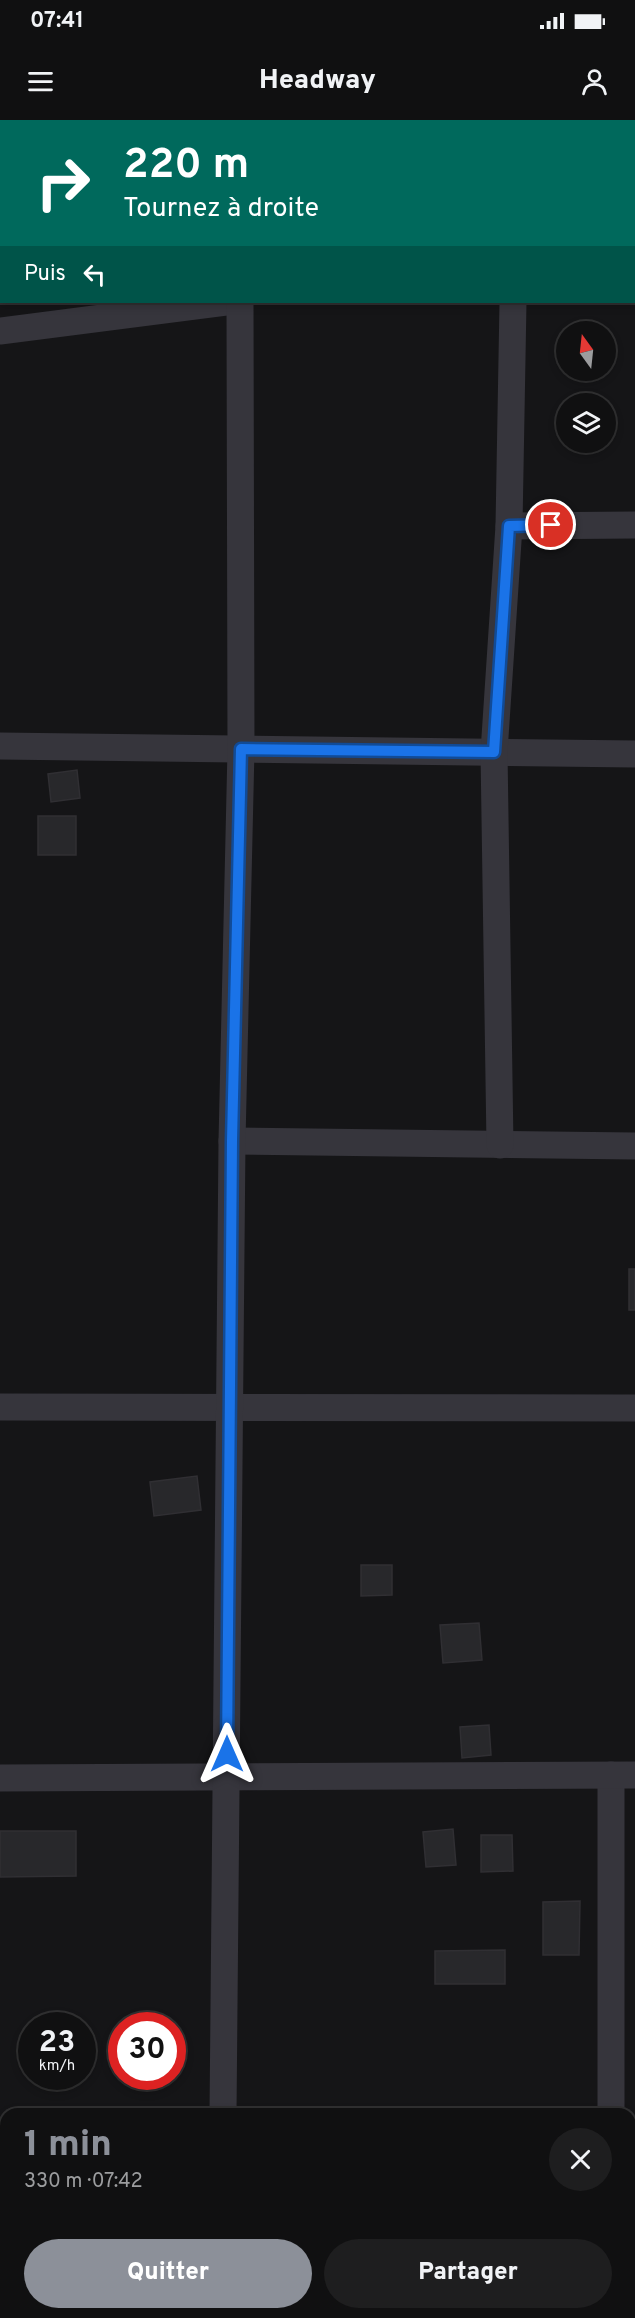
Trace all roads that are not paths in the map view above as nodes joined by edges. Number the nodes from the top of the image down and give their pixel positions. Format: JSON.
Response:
{"nodes":[{"id":1,"x":218,"y":303,"type":"edge"},
{"id":2,"x":240,"y":303,"type":"edge"},
{"id":3,"x":513,"y":303,"type":"edge"},
{"id":4,"x":0,"y":331,"type":"edge"},
{"id":5,"x":635,"y":525,"type":"edge"},
{"id":6,"x":509,"y":526,"type":"junction"},
{"id":7,"x":0,"y":746,"type":"edge"},
{"id":8,"x":241,"y":749,"type":"junction"},
{"id":9,"x":494,"y":752,"type":"junction"},
{"id":10,"x":635,"y":754,"type":"edge"},
{"id":11,"x":232,"y":1141,"type":"junction"},
{"id":12,"x":500,"y":1145,"type":"junction"},
{"id":13,"x":635,"y":1146,"type":"edge"},
{"id":14,"x":0,"y":1407,"type":"edge"},
{"id":15,"x":230,"y":1408,"type":"junction"},
{"id":16,"x":635,"y":1408,"type":"edge"},
{"id":17,"x":623,"y":1775,"type":"edge"},
{"id":18,"x":227,"y":1777,"type":"junction"},
{"id":19,"x":0,"y":1778,"type":"edge"},
{"id":20,"x":224,"y":2108,"type":"edge"},
{"id":21,"x":611,"y":2108,"type":"edge"}],
"edges":[{"from":1,"to":4,"type":"street"},
{"from":2,"to":8,"type":"street"},
{"from":3,"to":6,"type":"street"},
{"from":5,"to":6,"type":"street"},
{"from":6,"to":9,"type":"street"},
{"from":7,"to":8,"type":"street"},
{"from":8,"to":9,"type":"street"},
{"from":8,"to":11,"type":"street"},
{"from":9,"to":10,"type":"street"},
{"from":9,"to":12,"type":"street"},
{"from":11,"to":12,"type":"street"},
{"from":11,"to":15,"type":"street"},
{"from":12,"to":13,"type":"street"},
{"from":14,"to":15,"type":"street"},
{"from":15,"to":16,"type":"street"},
{"from":15,"to":18,"type":"street"},
{"from":17,"to":18,"type":"street"},
{"from":17,"to":21,"type":"street"},
{"from":18,"to":19,"type":"street"},
{"from":18,"to":20,"type":"street"}]}
